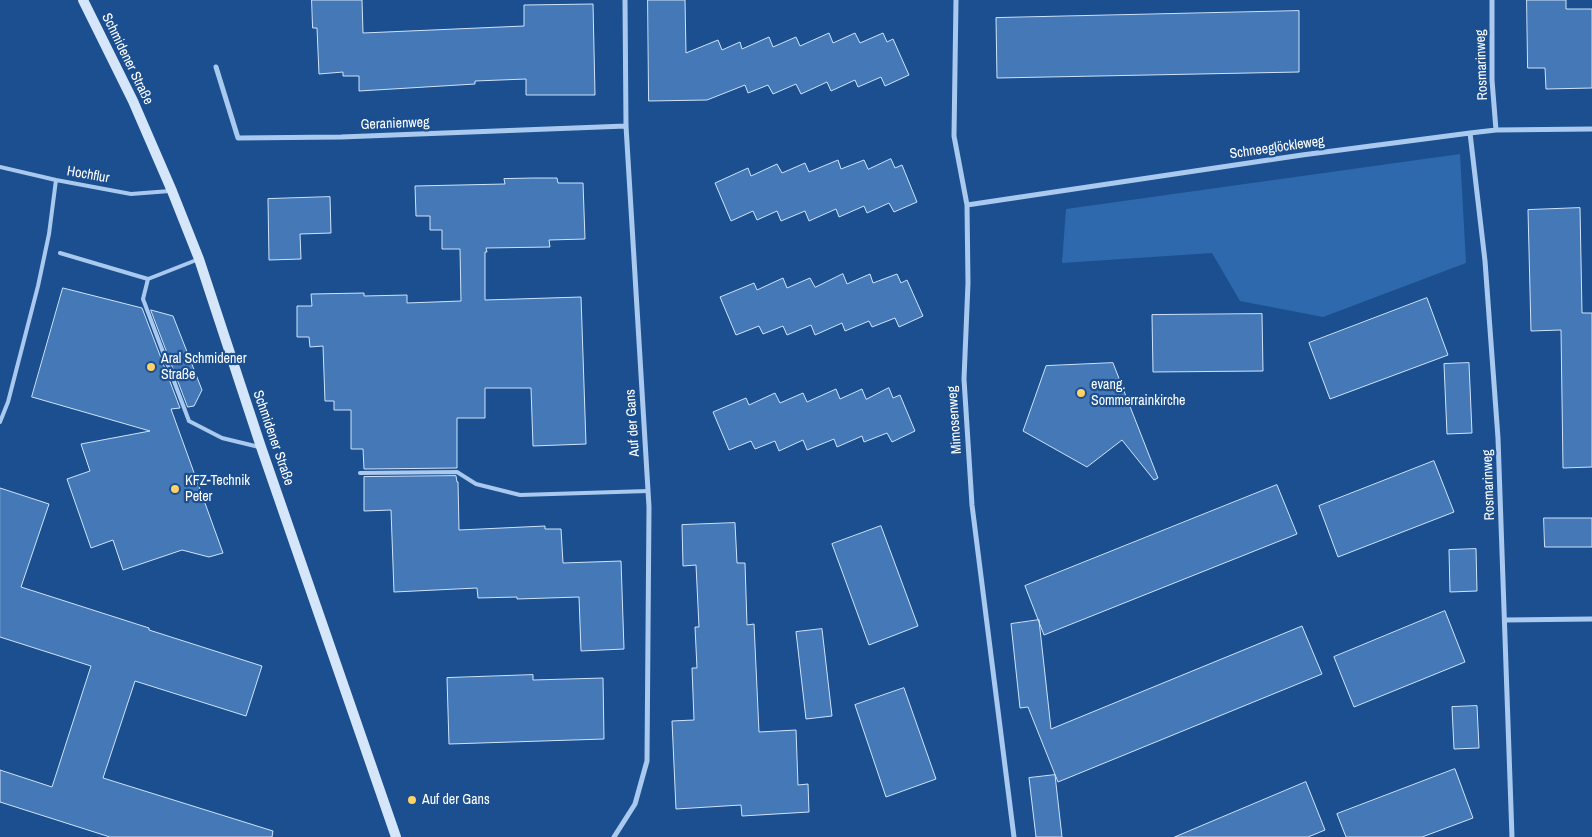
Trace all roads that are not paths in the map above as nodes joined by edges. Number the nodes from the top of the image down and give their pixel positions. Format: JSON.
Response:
{"nodes":[{"id":1,"x":83,"y":0,"type":"edge"},
{"id":2,"x":625,"y":0,"type":"edge"},
{"id":3,"x":956,"y":0,"type":"edge"},
{"id":4,"x":1492,"y":0,"type":"edge"},
{"id":5,"x":216,"y":68,"type":"dead end"},
{"id":6,"x":626,"y":126,"type":"junction"},
{"id":7,"x":1592,"y":129,"type":"edge"},
{"id":8,"x":1496,"y":130,"type":"junction"},
{"id":9,"x":1470,"y":133,"type":"junction"},
{"id":10,"x":0,"y":167,"type":"edge"},
{"id":11,"x":56,"y":180,"type":"junction"},
{"id":12,"x":172,"y":191,"type":"junction"},
{"id":13,"x":967,"y":205,"type":"junction"},
{"id":14,"x":60,"y":253,"type":"dead end"},
{"id":15,"x":198,"y":259,"type":"junction"},
{"id":16,"x":148,"y":279,"type":"junction"},
{"id":17,"x":0,"y":422,"type":"edge"},
{"id":18,"x":261,"y":448,"type":"junction"},
{"id":19,"x":360,"y":473,"type":"dead end"},
{"id":20,"x":648,"y":491,"type":"junction"},
{"id":21,"x":1592,"y":619,"type":"edge"},
{"id":22,"x":1505,"y":620,"type":"junction"},
{"id":23,"x":396,"y":837,"type":"edge"},
{"id":24,"x":614,"y":837,"type":"edge"},
{"id":25,"x":1014,"y":837,"type":"edge"},
{"id":26,"x":1512,"y":837,"type":"edge"}],
"edges":[{"from":1,"to":12,"type":"main road","name":"Schmidener Straße"},
{"from":2,"to":6,"type":"street","name":"Auf der Gans"},
{"from":3,"to":13,"type":"street","name":"Mimosenweg"},
{"from":4,"to":8,"type":"street","name":"Rosmarinweg"},
{"from":5,"to":6,"type":"street","name":"Geranienweg"},
{"from":6,"to":20,"type":"street","name":"Auf der Gans"},
{"from":7,"to":8,"type":"street","name":"Schneeglöckleweg"},
{"from":8,"to":9,"type":"street","name":"Schneeglöckleweg"},
{"from":9,"to":13,"type":"street","name":"Schneeglöckleweg"},
{"from":9,"to":22,"type":"street","name":"Rosmarinweg"},
{"from":10,"to":11,"type":"lane","name":"Hochflur"},
{"from":11,"to":12,"type":"lane","name":"Hochflur"},
{"from":11,"to":17,"type":"lane"},
{"from":12,"to":15,"type":"main road","name":"Schmidener Straße"},
{"from":13,"to":25,"type":"street","name":"Mimosenweg"},
{"from":14,"to":16,"type":"lane"},
{"from":15,"to":16,"type":"lane"},
{"from":15,"to":18,"type":"main road","name":"Schmidener Straße"},
{"from":16,"to":18,"type":"lane"},
{"from":18,"to":23,"type":"main road","name":"Schmidener Straße"},
{"from":19,"to":20,"type":"lane"},
{"from":20,"to":24,"type":"street","name":"Auf der Gans"},
{"from":21,"to":22,"type":"street"},
{"from":22,"to":26,"type":"street","name":"Rosmarinweg"}]}
